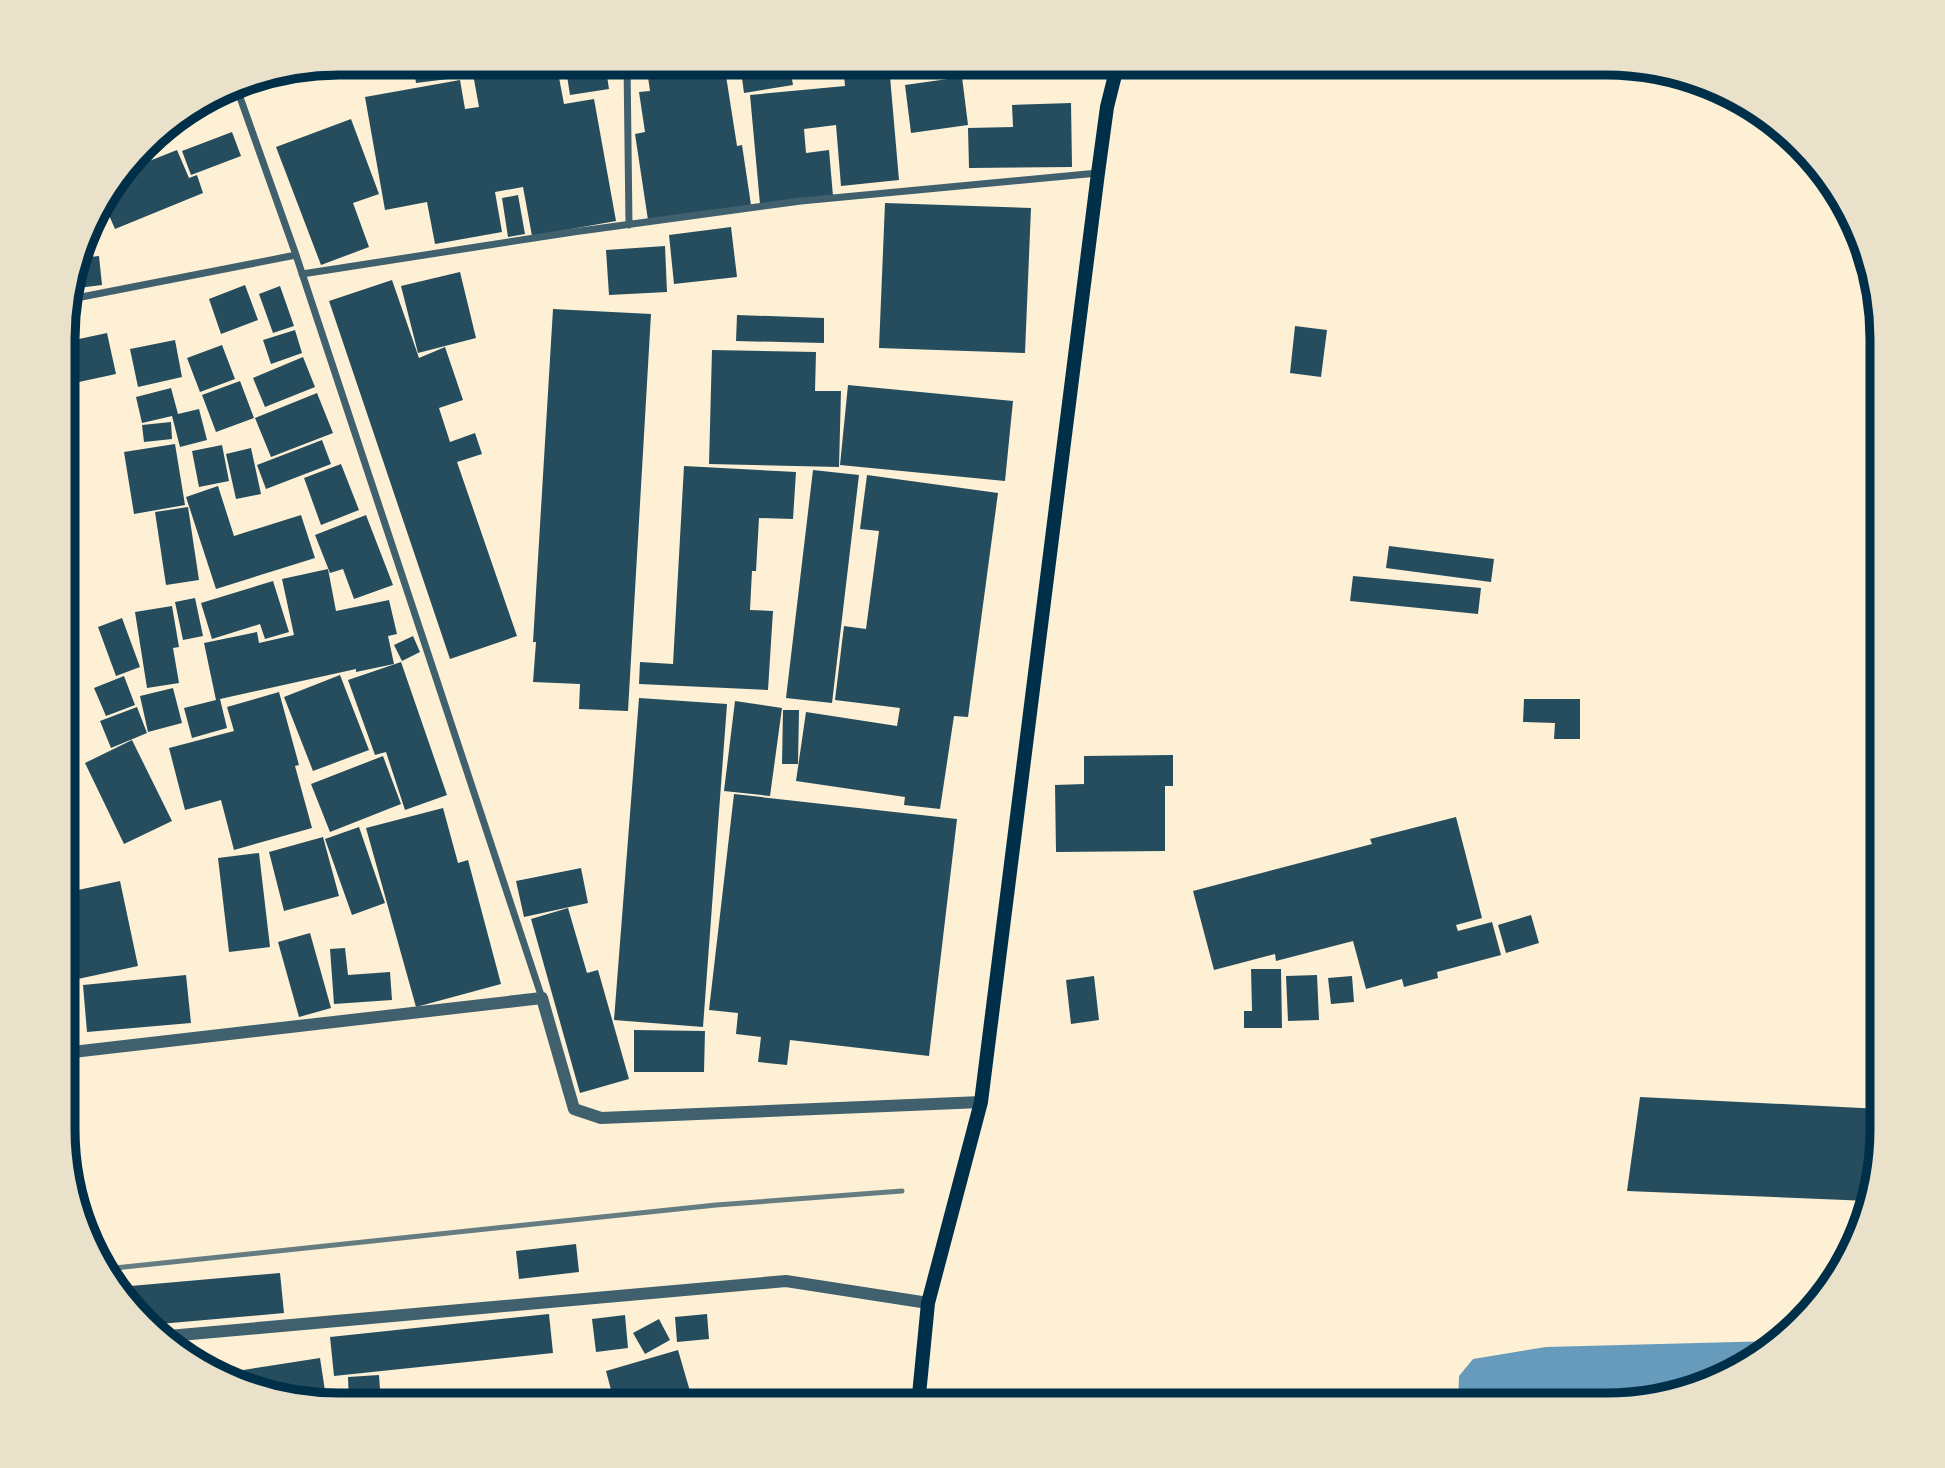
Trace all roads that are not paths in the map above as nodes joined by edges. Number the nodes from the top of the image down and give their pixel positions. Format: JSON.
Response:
{"nodes":[{"id":1,"x":627,"y":75,"type":"edge"},
{"id":2,"x":1115,"y":75,"type":"edge"},
{"id":3,"x":239,"y":95,"type":"edge"},
{"id":4,"x":1098,"y":173,"type":"junction"},
{"id":5,"x":629,"y":225,"type":"junction"},
{"id":6,"x":296,"y":256,"type":"junction"},
{"id":7,"x":302,"y":274,"type":"junction"},
{"id":8,"x":79,"y":298,"type":"edge"},
{"id":9,"x":542,"y":998,"type":"junction"},
{"id":10,"x":75,"y":1053,"type":"edge"},
{"id":11,"x":981,"y":1102,"type":"junction"},
{"id":12,"x":928,"y":1303,"type":"junction"},
{"id":13,"x":175,"y":1335,"type":"edge"},
{"id":14,"x":919,"y":1393,"type":"edge"}],
"edges":[{"from":1,"to":5,"type":"street"},
{"from":2,"to":4,"type":"main road"},
{"from":3,"to":6,"type":"street"},
{"from":4,"to":5,"type":"street"},
{"from":4,"to":11,"type":"main road"},
{"from":5,"to":7,"type":"street"},
{"from":6,"to":7,"type":"street"},
{"from":6,"to":8,"type":"street"},
{"from":7,"to":9,"type":"street"},
{"from":9,"to":10,"type":"street"},
{"from":9,"to":11,"type":"street"},
{"from":11,"to":12,"type":"main road"},
{"from":12,"to":13,"type":"street"},
{"from":12,"to":14,"type":"main road"}]}
